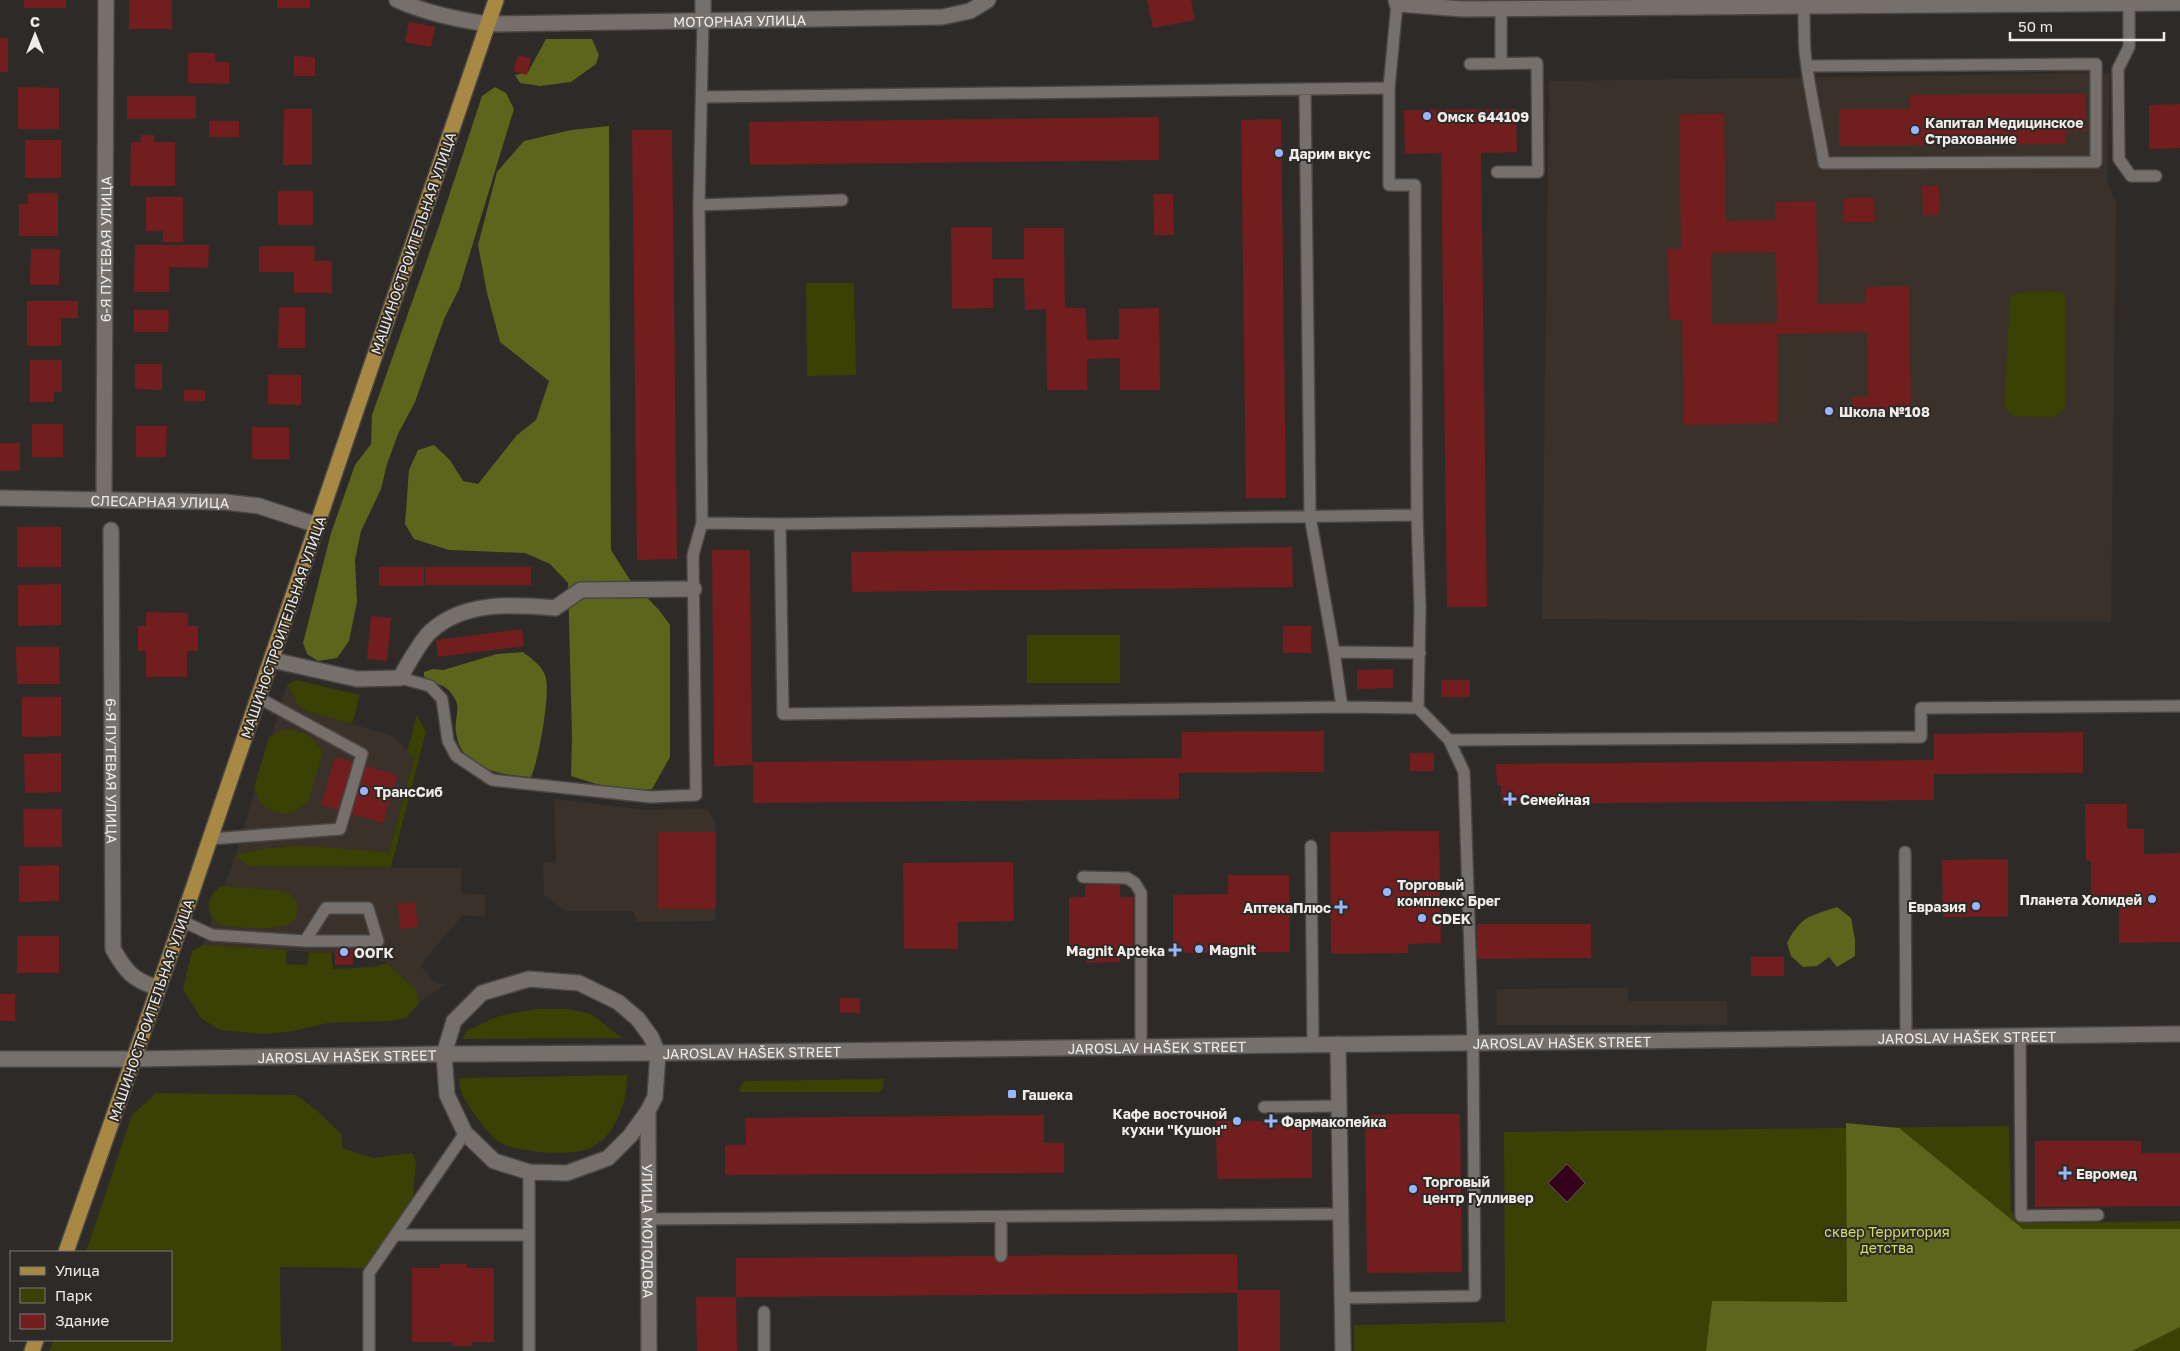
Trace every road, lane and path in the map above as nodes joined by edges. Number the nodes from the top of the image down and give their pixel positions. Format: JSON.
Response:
{"nodes":[{"id":1,"x":106,"y":0,"type":"edge"},
{"id":2,"x":397,"y":0,"type":"edge"},
{"id":3,"x":496,"y":0,"type":"edge"},
{"id":4,"x":703,"y":0,"type":"edge"},
{"id":5,"x":988,"y":0,"type":"edge"},
{"id":6,"x":1397,"y":2,"type":"edge"},
{"id":7,"x":2112,"y":2,"type":"edge"},
{"id":8,"x":1644,"y":3,"type":"edge"},
{"id":9,"x":2129,"y":3,"type":"junction"},
{"id":10,"x":2180,"y":3,"type":"edge"},
{"id":11,"x":1804,"y":6,"type":"junction"},
{"id":12,"x":1500,"y":8,"type":"junction"},
{"id":13,"x":703,"y":20,"type":"junction"},
{"id":14,"x":487,"y":24,"type":"junction"},
{"id":15,"x":1470,"y":64,"type":"dead end"},
{"id":16,"x":1501,"y":64,"type":"junction"},
{"id":17,"x":1808,"y":66,"type":"junction"},
{"id":18,"x":1389,"y":88,"type":"junction"},
{"id":19,"x":1305,"y":89,"type":"junction"},
{"id":20,"x":702,"y":97,"type":"junction"},
{"id":21,"x":1497,"y":172,"type":"dead end"},
{"id":22,"x":2156,"y":176,"type":"dead end"},
{"id":23,"x":842,"y":200,"type":"dead end"},
{"id":24,"x":698,"y":205,"type":"junction"},
{"id":25,"x":0,"y":498,"type":"edge"},
{"id":26,"x":104,"y":499,"type":"junction"},
{"id":27,"x":1417,"y":515,"type":"junction"},
{"id":28,"x":1310,"y":516,"type":"junction"},
{"id":29,"x":702,"y":523,"type":"junction"},
{"id":30,"x":780,"y":524,"type":"junction"},
{"id":31,"x":317,"y":525,"type":"junction"},
{"id":32,"x":112,"y":530,"type":"dead end"},
{"id":33,"x":694,"y":589,"type":"junction"},
{"id":34,"x":1334,"y":652,"type":"junction"},
{"id":35,"x":1420,"y":653,"type":"junction"},
{"id":36,"x":272,"y":660,"type":"junction"},
{"id":37,"x":400,"y":678,"type":"junction"},
{"id":38,"x":258,"y":698,"type":"junction"},
{"id":39,"x":2180,"y":706,"type":"edge"},
{"id":40,"x":1342,"y":707,"type":"junction"},
{"id":41,"x":1418,"y":708,"type":"junction"},
{"id":42,"x":1449,"y":740,"type":"junction"},
{"id":43,"x":210,"y":839,"type":"junction"},
{"id":44,"x":1311,"y":846,"type":"dead end"},
{"id":45,"x":1905,"y":852,"type":"dead end"},
{"id":46,"x":1083,"y":877,"type":"dead end"},
{"id":47,"x":182,"y":921,"type":"junction"},
{"id":48,"x":305,"y":941,"type":"junction"},
{"id":49,"x":158,"y":988,"type":"junction"},
{"id":50,"x":2180,"y":1034,"type":"edge"},
{"id":51,"x":2020,"y":1036,"type":"junction"},
{"id":52,"x":1906,"y":1037,"type":"junction"},
{"id":53,"x":1473,"y":1043,"type":"junction"},
{"id":54,"x":1338,"y":1044,"type":"junction"},
{"id":55,"x":1313,"y":1045,"type":"junction"},
{"id":56,"x":1141,"y":1047,"type":"junction"},
{"id":57,"x":658,"y":1053,"type":"junction"},
{"id":58,"x":444,"y":1054,"type":"junction"},
{"id":59,"x":0,"y":1059,"type":"edge"},
{"id":60,"x":132,"y":1059,"type":"junction"},
{"id":61,"x":1339,"y":1106,"type":"junction"},
{"id":62,"x":1264,"y":1107,"type":"dead end"},
{"id":63,"x":648,"y":1111,"type":"junction"},
{"id":64,"x":465,"y":1133,"type":"junction"},
{"id":65,"x":529,"y":1172,"type":"junction"},
{"id":66,"x":1340,"y":1214,"type":"junction"},
{"id":67,"x":2098,"y":1215,"type":"dead end"},
{"id":68,"x":1001,"y":1217,"type":"junction"},
{"id":69,"x":649,"y":1219,"type":"junction"},
{"id":70,"x":395,"y":1236,"type":"junction"},
{"id":71,"x":529,"y":1236,"type":"junction"},
{"id":72,"x":66,"y":1251,"type":"edge"},
{"id":73,"x":1001,"y":1256,"type":"dead end"},
{"id":74,"x":1341,"y":1298,"type":"junction"},
{"id":75,"x":764,"y":1312,"type":"dead end"},
{"id":76,"x":369,"y":1351,"type":"edge"},
{"id":77,"x":529,"y":1351,"type":"edge"},
{"id":78,"x":649,"y":1351,"type":"edge"},
{"id":79,"x":764,"y":1351,"type":"edge"},
{"id":80,"x":1343,"y":1351,"type":"edge"}],
"edges":[{"from":1,"to":26,"type":"street","name":"6-Я ПУТЕВАЯ УЛИЦА"},
{"from":2,"to":14,"type":"street","name":"МОТОРНАЯ УЛИЦА"},
{"from":3,"to":14,"type":"main road","name":"МАШИНОСТРОИТЕЛЬНАЯ УЛИЦА"},
{"from":4,"to":13,"type":"street"},
{"from":5,"to":13,"type":"street","name":"МОТОРНАЯ УЛИЦА"},
{"from":6,"to":12,"type":"street"},
{"from":6,"to":18,"type":"lane"},
{"from":7,"to":9,"type":"street"},
{"from":7,"to":11,"type":"street"},
{"from":8,"to":11,"type":"street"},
{"from":8,"to":12,"type":"street"},
{"from":9,"to":10,"type":"street"},
{"from":9,"to":22,"type":"lane"},
{"from":11,"to":17,"type":"lane"},
{"from":12,"to":16,"type":"lane"},
{"from":13,"to":14,"type":"street","name":"МОТОРНАЯ УЛИЦА"},
{"from":13,"to":20,"type":"lane"},
{"from":14,"to":31,"type":"main road","name":"МАШИНОСТРОИТЕЛЬНАЯ УЛИЦА"},
{"from":15,"to":16,"type":"lane"},
{"from":16,"to":21,"type":"lane"},
{"from":17,"to":17,"type":"lane"},
{"from":18,"to":19,"type":"lane"},
{"from":18,"to":27,"type":"lane"},
{"from":19,"to":20,"type":"lane"},
{"from":19,"to":28,"type":"lane"},
{"from":20,"to":24,"type":"lane"},
{"from":23,"to":24,"type":"lane"},
{"from":24,"to":29,"type":"lane"},
{"from":25,"to":26,"type":"street","name":"СЛЕСАРНАЯ УЛИЦА"},
{"from":26,"to":31,"type":"street","name":"СЛЕСАРНАЯ УЛИЦА"},
{"from":27,"to":28,"type":"lane"},
{"from":27,"to":35,"type":"lane"},
{"from":28,"to":30,"type":"lane"},
{"from":28,"to":34,"type":"lane"},
{"from":29,"to":30,"type":"lane"},
{"from":29,"to":33,"type":"lane"},
{"from":30,"to":40,"type":"lane"},
{"from":31,"to":36,"type":"main road","name":"МАШИНОСТРОИТЕЛЬНАЯ УЛИЦА"},
{"from":32,"to":49,"type":"street","name":"6-Я ПУТЕВАЯ УЛИЦА"},
{"from":33,"to":37,"type":"street"},
{"from":33,"to":37,"type":"lane"},
{"from":34,"to":35,"type":"lane"},
{"from":34,"to":40,"type":"lane"},
{"from":35,"to":41,"type":"lane"},
{"from":36,"to":37,"type":"street"},
{"from":36,"to":38,"type":"main road","name":"МАШИНОСТРОИТЕЛЬНАЯ УЛИЦА"},
{"from":38,"to":43,"type":"main road","name":"МАШИНОСТРОИТЕЛЬНАЯ УЛИЦА"},
{"from":38,"to":43,"type":"lane"},
{"from":39,"to":42,"type":"lane"},
{"from":40,"to":41,"type":"lane"},
{"from":41,"to":42,"type":"lane"},
{"from":42,"to":53,"type":"lane"},
{"from":43,"to":47,"type":"main road","name":"МАШИНОСТРОИТЕЛЬНАЯ УЛИЦА"},
{"from":44,"to":55,"type":"lane"},
{"from":45,"to":52,"type":"lane"},
{"from":46,"to":56,"type":"lane"},
{"from":47,"to":48,"type":"lane"},
{"from":47,"to":49,"type":"main road","name":"МАШИНОСТРОИТЕЛЬНАЯ УЛИЦА"},
{"from":48,"to":48,"type":"lane"},
{"from":49,"to":60,"type":"main road","name":"МАШИНОСТРОИТЕЛЬНАЯ УЛИЦА"},
{"from":50,"to":51,"type":"street","name":"JAROSLAV HAŠEK STREET"},
{"from":51,"to":52,"type":"street","name":"JAROSLAV HAŠEK STREET"},
{"from":51,"to":67,"type":"lane"},
{"from":52,"to":53,"type":"street","name":"JAROSLAV HAŠEK STREET"},
{"from":53,"to":54,"type":"street","name":"JAROSLAV HAŠEK STREET"},
{"from":53,"to":74,"type":"lane"},
{"from":54,"to":55,"type":"street","name":"JAROSLAV HAŠEK STREET"},
{"from":54,"to":61,"type":"street"},
{"from":55,"to":56,"type":"street","name":"JAROSLAV HAŠEK STREET"},
{"from":56,"to":57,"type":"street","name":"JAROSLAV HAŠEK STREET"},
{"from":57,"to":58,"type":"street","name":"JAROSLAV HAŠEK STREET"},
{"from":57,"to":58,"type":"street"},
{"from":57,"to":63,"type":"street"},
{"from":58,"to":60,"type":"street","name":"JAROSLAV HAŠEK STREET"},
{"from":58,"to":64,"type":"street"},
{"from":59,"to":60,"type":"street","name":"JAROSLAV HAŠEK STREET"},
{"from":60,"to":72,"type":"main road","name":"МАШИНОСТРОИТЕЛЬНАЯ УЛИЦА"},
{"from":61,"to":62,"type":"lane"},
{"from":61,"to":66,"type":"street"},
{"from":63,"to":65,"type":"street"},
{"from":63,"to":69,"type":"street","name":"УЛИЦА МОЛОДОВА"},
{"from":64,"to":65,"type":"street"},
{"from":64,"to":70,"type":"lane"},
{"from":65,"to":71,"type":"lane"},
{"from":66,"to":68,"type":"lane"},
{"from":66,"to":74,"type":"street"},
{"from":68,"to":69,"type":"lane"},
{"from":68,"to":73,"type":"lane"},
{"from":69,"to":78,"type":"street","name":"УЛИЦА МОЛОДОВА"},
{"from":70,"to":71,"type":"lane"},
{"from":70,"to":76,"type":"lane"},
{"from":71,"to":77,"type":"lane"},
{"from":74,"to":80,"type":"street"},
{"from":75,"to":79,"type":"lane"}]}
